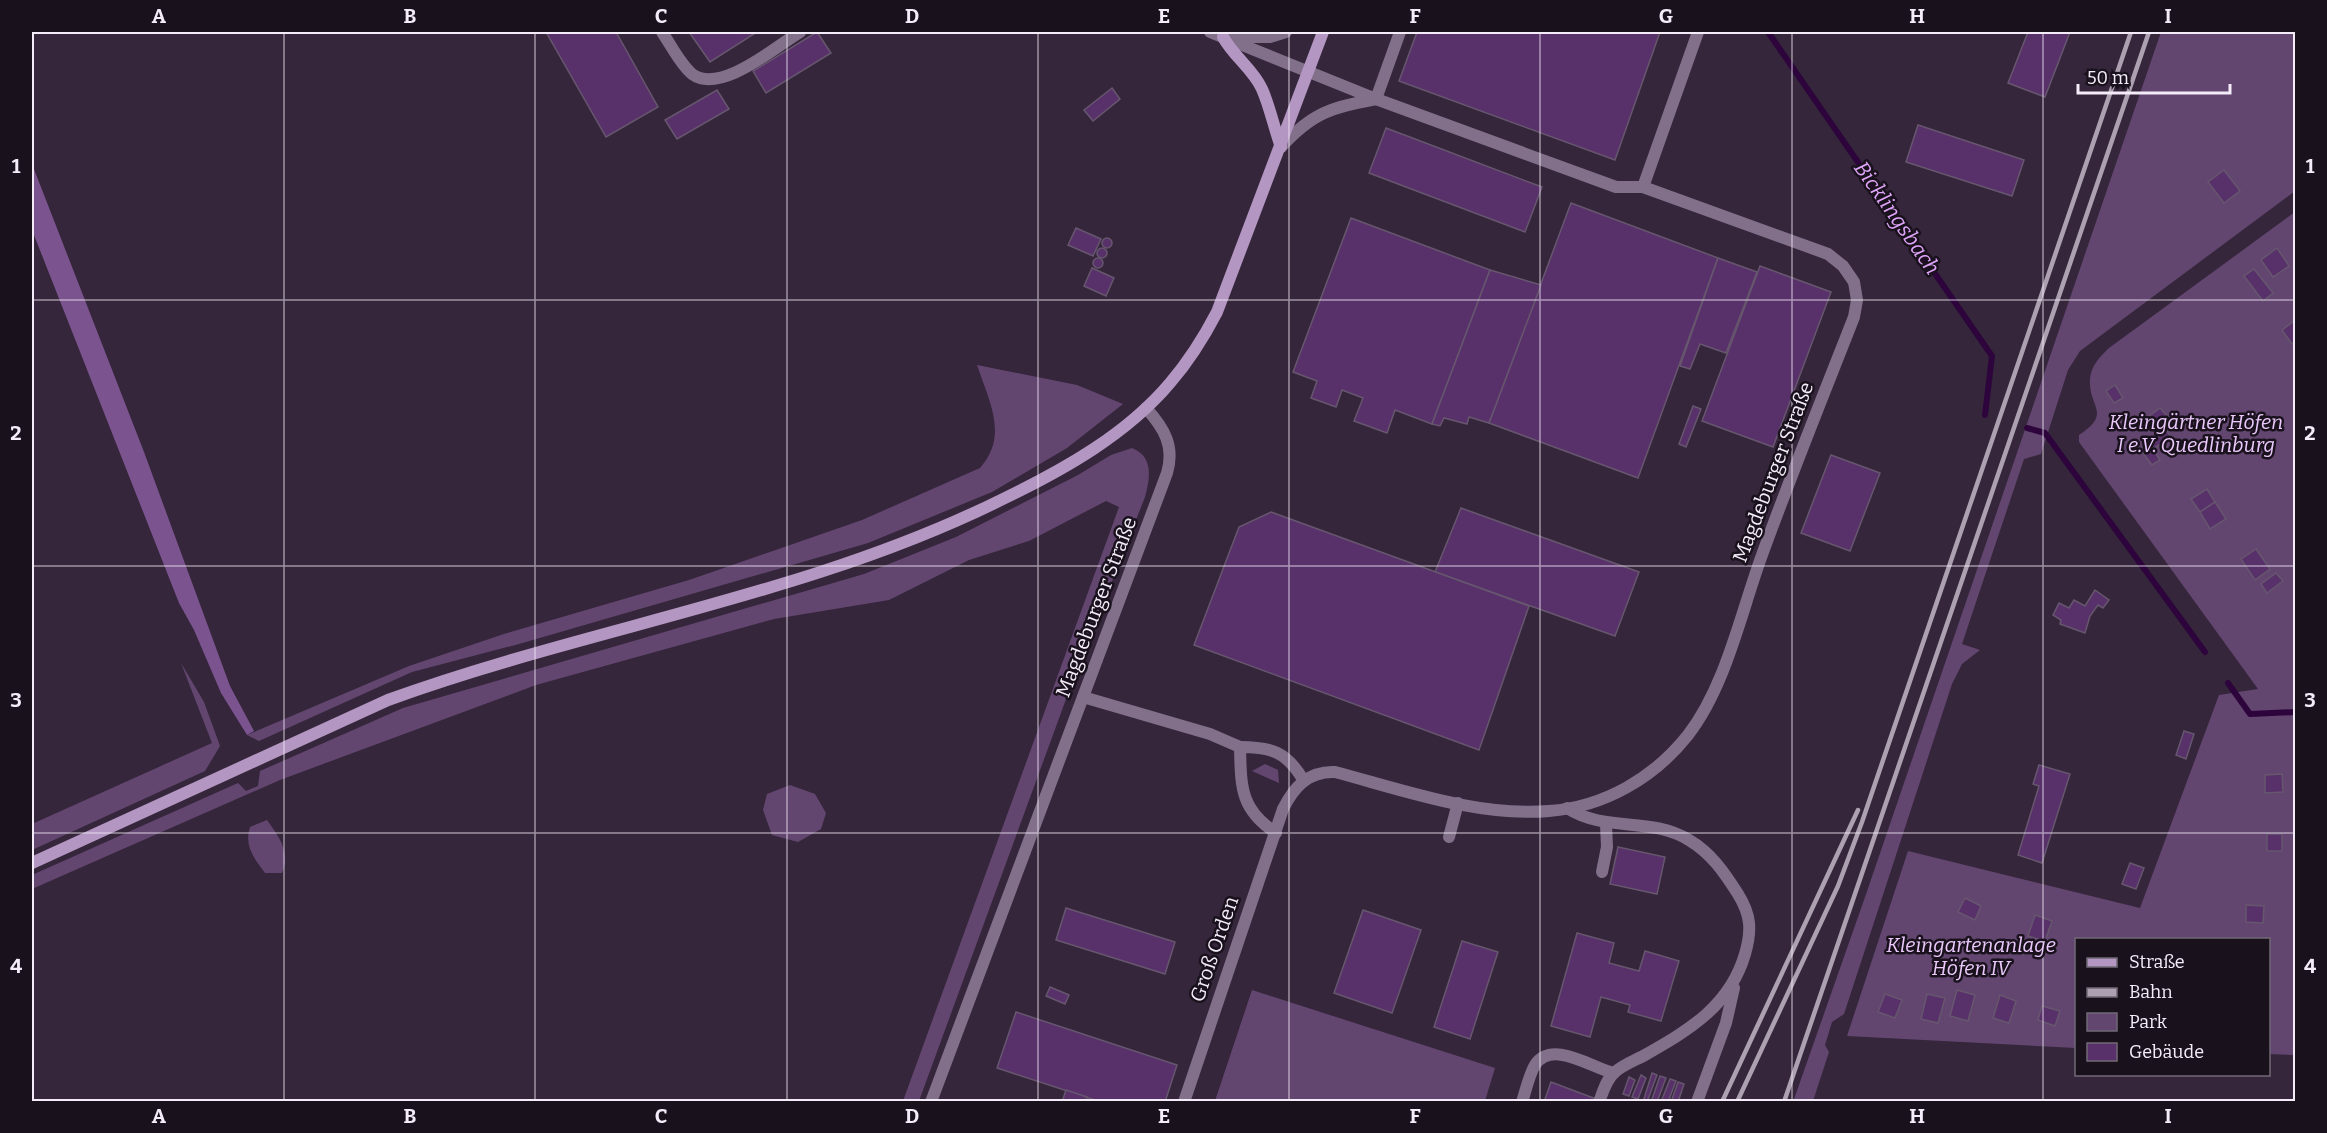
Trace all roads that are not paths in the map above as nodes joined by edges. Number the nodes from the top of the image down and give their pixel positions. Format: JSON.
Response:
{"nodes":[{"id":1,"x":662,"y":32,"type":"edge"},
{"id":2,"x":800,"y":32,"type":"edge"},
{"id":3,"x":1210,"y":32,"type":"edge"},
{"id":4,"x":1286,"y":32,"type":"edge"},
{"id":5,"x":1323,"y":32,"type":"edge"},
{"id":6,"x":1400,"y":32,"type":"edge"},
{"id":7,"x":1698,"y":32,"type":"edge"},
{"id":8,"x":1223,"y":36,"type":"junction"},
{"id":9,"x":1309,"y":72,"type":"junction"},
{"id":10,"x":1376,"y":99,"type":"junction"},
{"id":11,"x":1281,"y":147,"type":"junction"},
{"id":12,"x":1643,"y":187,"type":"junction"},
{"id":13,"x":1146,"y":408,"type":"junction"},
{"id":14,"x":1083,"y":697,"type":"junction"},
{"id":15,"x":1240,"y":747,"type":"junction"},
{"id":16,"x":1304,"y":780,"type":"junction"},
{"id":17,"x":1458,"y":803,"type":"junction"},
{"id":18,"x":1567,"y":808,"type":"junction"},
{"id":19,"x":1606,"y":824,"type":"junction"},
{"id":20,"x":1276,"y":833,"type":"junction"},
{"id":21,"x":1449,"y":837,"type":"dead end"},
{"id":22,"x":32,"y":863,"type":"edge"},
{"id":23,"x":1602,"y":872,"type":"dead end"},
{"id":24,"x":1736,"y":978,"type":"junction"},
{"id":25,"x":1614,"y":1073,"type":"junction"},
{"id":26,"x":931,"y":1101,"type":"edge"},
{"id":27,"x":1184,"y":1101,"type":"edge"},
{"id":28,"x":1522,"y":1101,"type":"edge"},
{"id":29,"x":1599,"y":1101,"type":"edge"},
{"id":30,"x":1697,"y":1101,"type":"edge"}],
"edges":[{"from":1,"to":2,"type":"street"},
{"from":3,"to":8,"type":"street"},
{"from":4,"to":8,"type":"street"},
{"from":5,"to":9,"type":"main road"},
{"from":6,"to":10,"type":"street"},
{"from":7,"to":12,"type":"street"},
{"from":8,"to":9,"type":"street","name":"Magdeburger Straße"},
{"from":8,"to":11,"type":"main road"},
{"from":9,"to":10,"type":"street","name":"Magdeburger Straße"},
{"from":9,"to":11,"type":"main road"},
{"from":10,"to":11,"type":"street"},
{"from":10,"to":12,"type":"street","name":"Magdeburger Straße"},
{"from":11,"to":13,"type":"main road"},
{"from":12,"to":18,"type":"street","name":"Magdeburger Straße"},
{"from":13,"to":14,"type":"street","name":"Magdeburger Straße"},
{"from":13,"to":22,"type":"main road"},
{"from":14,"to":15,"type":"street"},
{"from":14,"to":26,"type":"street","name":"Magdeburger Straße"},
{"from":15,"to":16,"type":"street"},
{"from":15,"to":20,"type":"street"},
{"from":16,"to":17,"type":"street","name":"Magdeburger Straße"},
{"from":16,"to":20,"type":"street","name":"Groß Orden"},
{"from":17,"to":18,"type":"street","name":"Magdeburger Straße"},
{"from":17,"to":21,"type":"street"},
{"from":18,"to":19,"type":"street"},
{"from":19,"to":23,"type":"street"},
{"from":19,"to":24,"type":"street"},
{"from":20,"to":27,"type":"street","name":"Groß Orden"},
{"from":24,"to":25,"type":"street"},
{"from":24,"to":30,"type":"street"},
{"from":25,"to":28,"type":"street"},
{"from":25,"to":29,"type":"street"}]}
